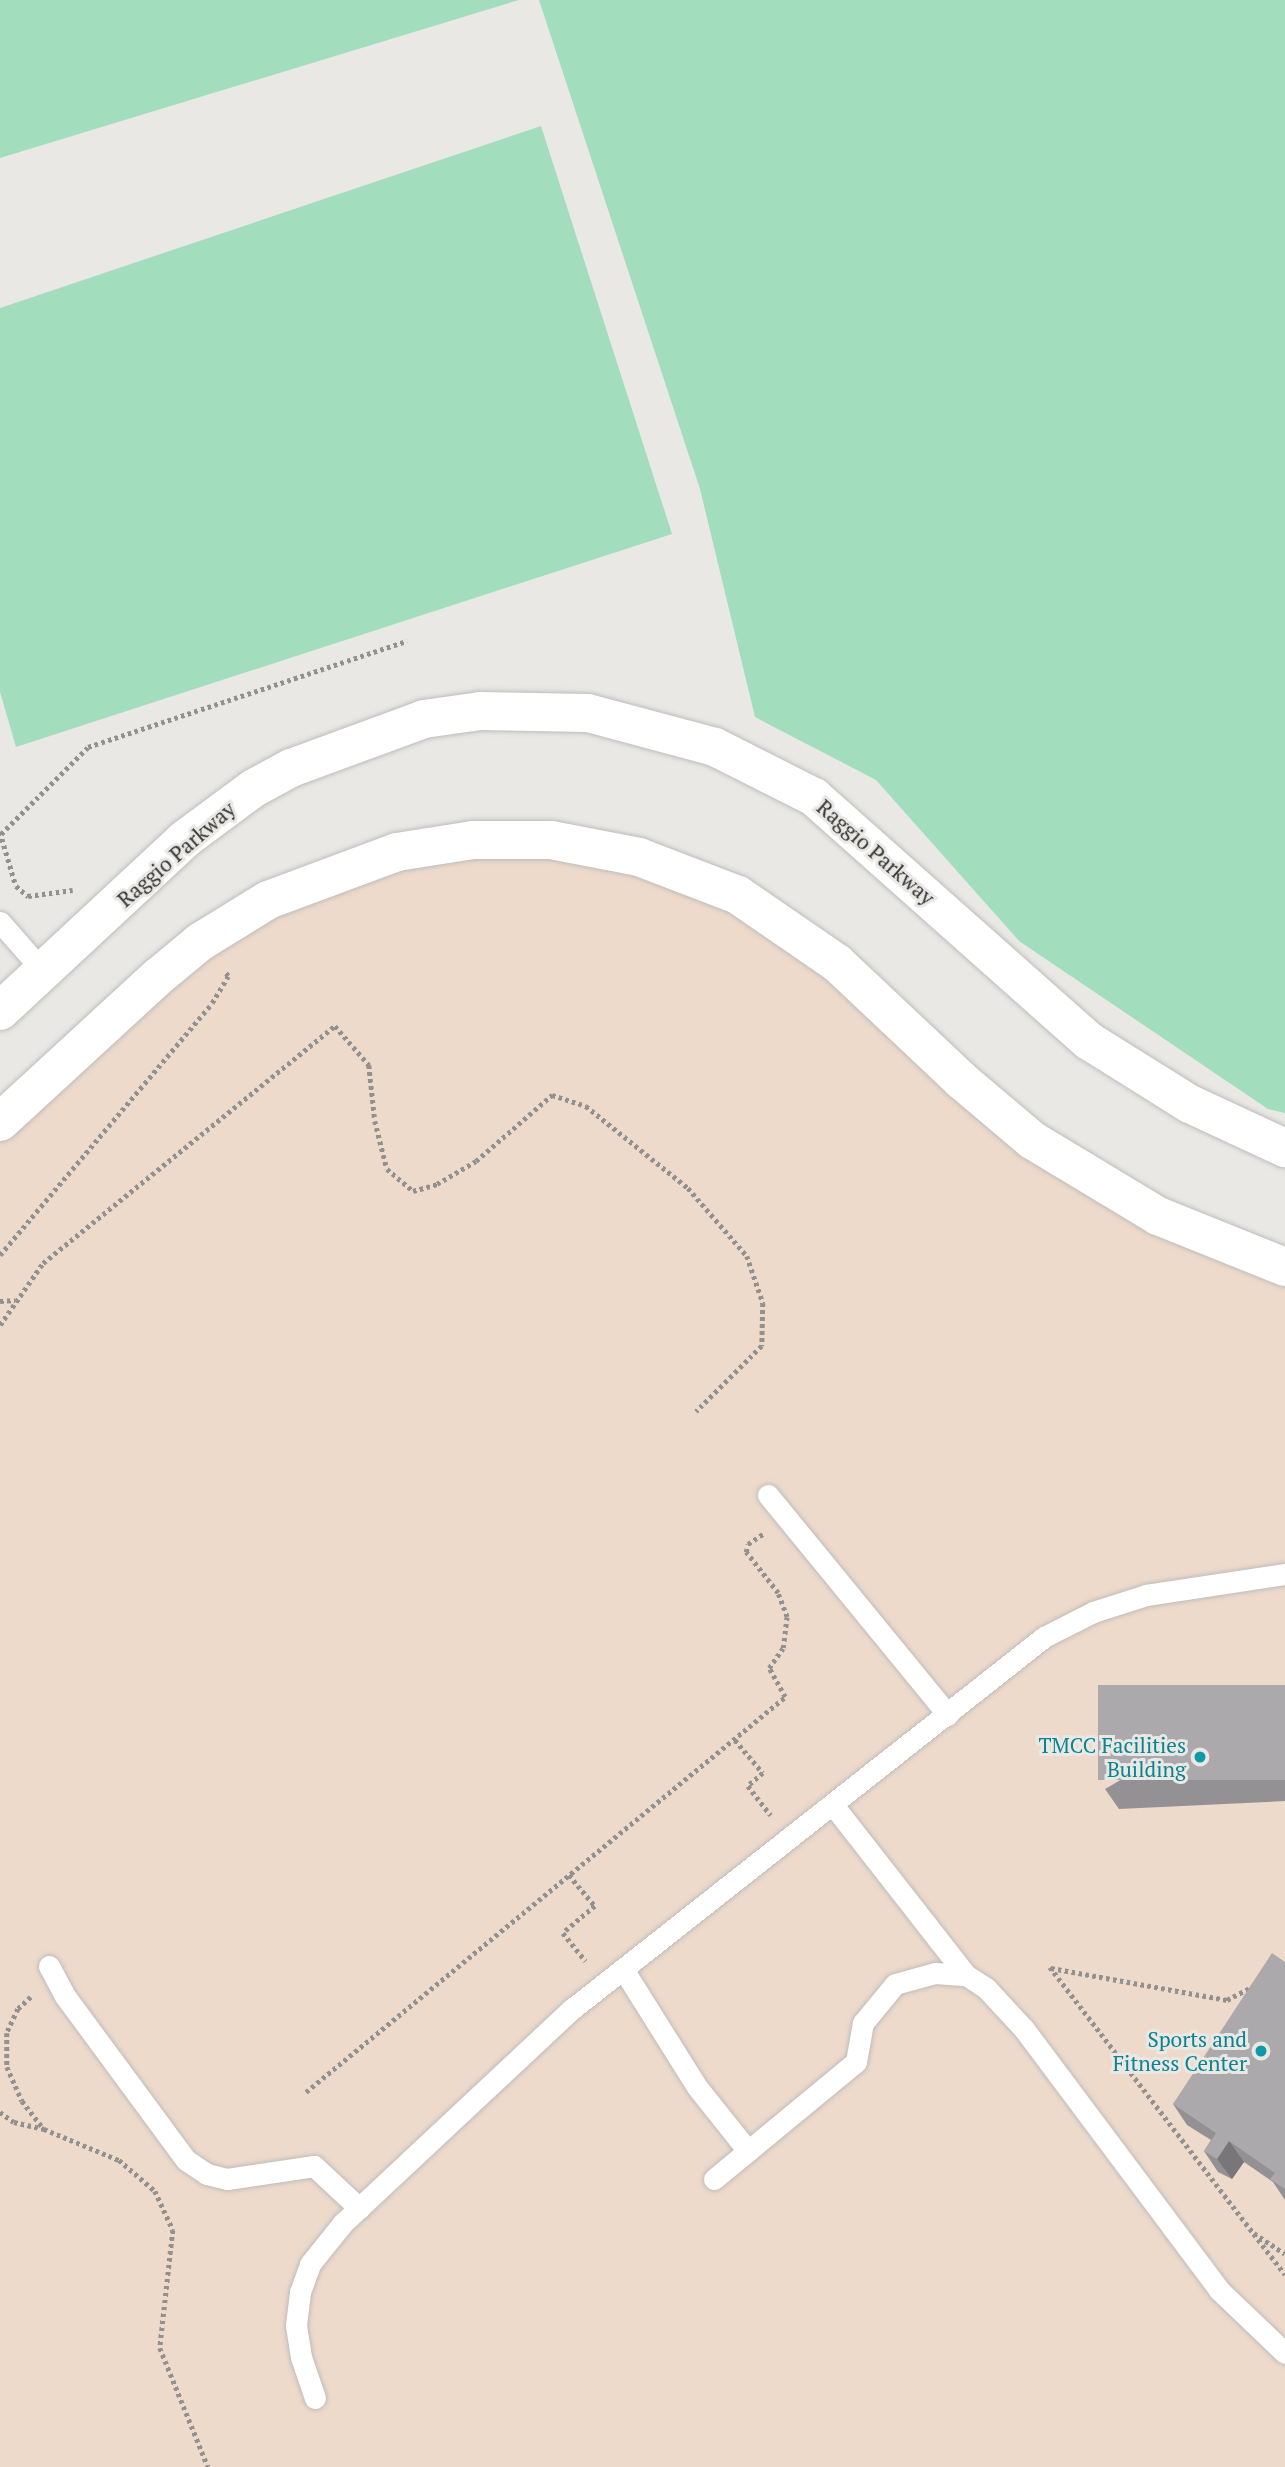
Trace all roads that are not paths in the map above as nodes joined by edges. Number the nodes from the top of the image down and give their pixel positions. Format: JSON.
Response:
{"nodes":[{"id":1,"x":0,"y":922,"type":"edge"},
{"id":2,"x":43,"y":971,"type":"junction"},
{"id":3,"x":0,"y":1011,"type":"edge"},
{"id":4,"x":0,"y":1122,"type":"edge"},
{"id":5,"x":1285,"y":1148,"type":"edge"},
{"id":6,"x":1285,"y":1267,"type":"edge"},
{"id":7,"x":768,"y":1495,"type":"dead end"},
{"id":8,"x":1285,"y":1574,"type":"edge"},
{"id":9,"x":948,"y":1715,"type":"junction"},
{"id":10,"x":833,"y":1805,"type":"junction"},
{"id":11,"x":49,"y":1966,"type":"dead end"},
{"id":12,"x":623,"y":1969,"type":"junction"},
{"id":13,"x":966,"y":1975,"type":"junction"},
{"id":14,"x":748,"y":2151,"type":"junction"},
{"id":15,"x":714,"y":2179,"type":"dead end"},
{"id":16,"x":359,"y":2208,"type":"junction"},
{"id":17,"x":1285,"y":2353,"type":"edge"},
{"id":18,"x":316,"y":2398,"type":"dead end"}],
"edges":[{"from":1,"to":2,"type":"lane"},
{"from":2,"to":3,"type":"street","name":"Raggio Parkway"},
{"from":2,"to":5,"type":"street","name":"Raggio Parkway"},
{"from":4,"to":6,"type":"street"},
{"from":7,"to":9,"type":"lane"},
{"from":8,"to":9,"type":"lane"},
{"from":9,"to":10,"type":"lane"},
{"from":10,"to":12,"type":"lane"},
{"from":10,"to":13,"type":"lane"},
{"from":11,"to":16,"type":"lane"},
{"from":12,"to":14,"type":"lane"},
{"from":12,"to":16,"type":"lane"},
{"from":13,"to":14,"type":"lane"},
{"from":13,"to":17,"type":"lane"},
{"from":14,"to":15,"type":"lane"},
{"from":16,"to":18,"type":"lane"}]}
